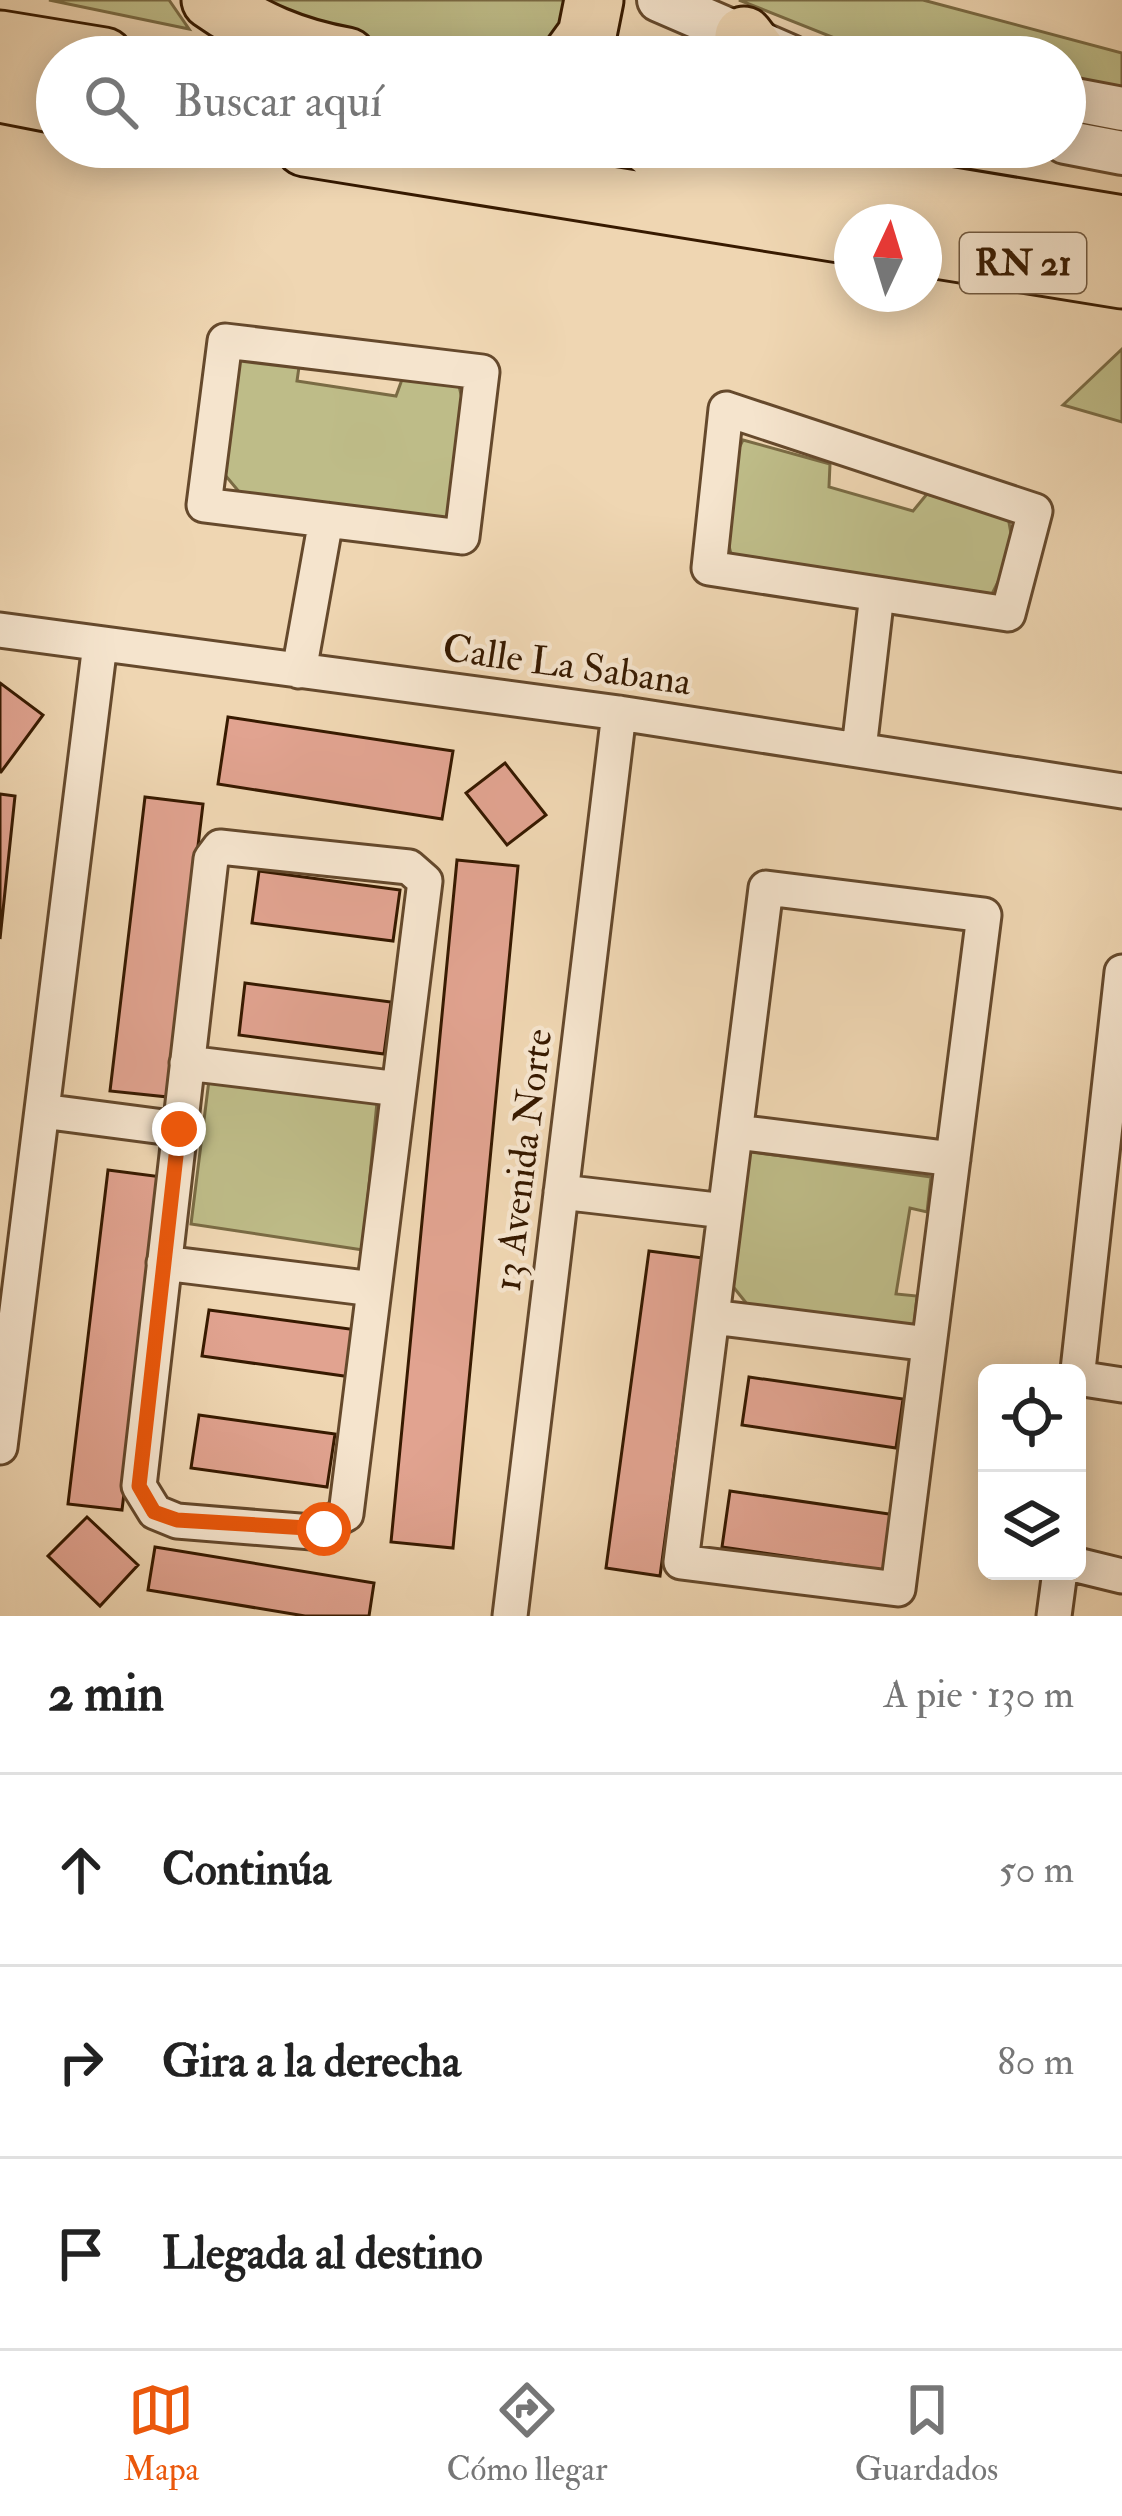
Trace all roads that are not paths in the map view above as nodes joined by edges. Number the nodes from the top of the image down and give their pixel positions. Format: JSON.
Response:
{"nodes":[{"id":1,"x":211,"y":0,"type":"edge"},
{"id":2,"x":594,"y":0,"type":"edge"},
{"id":3,"x":659,"y":0,"type":"edge"},
{"id":4,"x":272,"y":36,"type":"edge"},
{"id":5,"x":586,"y":36,"type":"edge"},
{"id":6,"x":735,"y":36,"type":"edge"},
{"id":7,"x":0,"y":40,"type":"edge"},
{"id":8,"x":36,"y":46,"type":"edge"},
{"id":9,"x":0,"y":93,"type":"edge"},
{"id":10,"x":36,"y":102,"type":"edge"},
{"id":11,"x":1086,"y":102,"type":"edge"},
{"id":12,"x":0,"y":106,"type":"edge"},
{"id":13,"x":36,"y":107,"type":"edge"},
{"id":14,"x":1122,"y":109,"type":"edge"},
{"id":15,"x":1086,"y":146,"type":"edge"},
{"id":16,"x":1122,"y":153,"type":"edge"},
{"id":17,"x":436,"y":168,"type":"edge"},
{"id":18,"x":779,"y":168,"type":"edge"},
{"id":19,"x":904,"y":168,"type":"edge"},
{"id":20,"x":1122,"y":224,"type":"edge"},
{"id":21,"x":834,"y":232,"type":"edge"},
{"id":22,"x":942,"y":250,"type":"edge"},
{"id":23,"x":1122,"y":279,"type":"edge"},
{"id":24,"x":326,"y":520,"type":"junction"},
{"id":25,"x":877,"y":594,"type":"junction"},
{"id":26,"x":0,"y":630,"type":"edge"},
{"id":27,"x":100,"y":644,"type":"junction"},
{"id":28,"x":299,"y":671,"type":"junction"},
{"id":29,"x":619,"y":713,"type":"junction"},
{"id":30,"x":859,"y":749,"type":"junction"},
{"id":31,"x":1122,"y":791,"type":"edge"},
{"id":32,"x":1121,"y":994,"type":"edge"},
{"id":33,"x":188,"y":1064,"type":"junction"},
{"id":34,"x":399,"y":1089,"type":"junction"},
{"id":35,"x":42,"y":1111,"type":"junction"},
{"id":36,"x":179,"y":1129,"type":"junction"},
{"id":37,"x":736,"y":1132,"type":"junction"},
{"id":38,"x":952,"y":1159,"type":"junction"},
{"id":39,"x":1109,"y":1189,"type":"edge"},
{"id":40,"x":561,"y":1192,"type":"junction"},
{"id":41,"x":725,"y":1211,"type":"junction"},
{"id":42,"x":164,"y":1263,"type":"junction"},
{"id":43,"x":374,"y":1289,"type":"junction"},
{"id":44,"x":712,"y":1317,"type":"junction"},
{"id":45,"x":929,"y":1344,"type":"junction"},
{"id":46,"x":1080,"y":1364,"type":"edge"},
{"id":47,"x":1086,"y":1380,"type":"edge"},
{"id":48,"x":1122,"y":1384,"type":"edge"},
{"id":49,"x":0,"y":1447,"type":"edge"},
{"id":50,"x":1086,"y":1567,"type":"edge"},
{"id":51,"x":1122,"y":1576,"type":"edge"},
{"id":52,"x":1059,"y":1580,"type":"edge"},
{"id":53,"x":510,"y":1616,"type":"edge"},
{"id":54,"x":1054,"y":1616,"type":"edge"}],
"edges":[{"from":1,"to":4,"type":"highway"},
{"from":2,"to":5,"type":"highway"},
{"from":3,"to":6,"type":"street"},
{"from":7,"to":8,"type":"highway"},
{"from":9,"to":10,"type":"highway"},
{"from":11,"to":14,"type":"street"},
{"from":12,"to":13,"type":"highway"},
{"from":15,"to":16,"type":"street"},
{"from":17,"to":21,"type":"highway"},
{"from":18,"to":20,"type":"highway","number":"RN 21"},
{"from":19,"to":20,"type":"highway"},
{"from":22,"to":23,"type":"highway","number":"RN 21"},
{"from":24,"to":24,"type":"street"},
{"from":24,"to":28,"type":"street"},
{"from":25,"to":25,"type":"street"},
{"from":25,"to":30,"type":"street"},
{"from":26,"to":27,"type":"street","name":"Calle La Sabana"},
{"from":27,"to":28,"type":"street","name":"Calle La Sabana"},
{"from":27,"to":35,"type":"street"},
{"from":28,"to":29,"type":"street","name":"Calle La Sabana"},
{"from":29,"to":30,"type":"street","name":"Calle La Sabana"},
{"from":29,"to":40,"type":"street","name":"13 Avenida Norte"},
{"from":30,"to":31,"type":"street","name":"Calle La Sabana"},
{"from":32,"to":39,"type":"street"},
{"from":33,"to":34,"type":"street"},
{"from":33,"to":34,"type":"street"},
{"from":33,"to":36,"type":"street"},
{"from":34,"to":43,"type":"street"},
{"from":35,"to":36,"type":"street"},
{"from":35,"to":49,"type":"street"},
{"from":36,"to":42,"type":"street"},
{"from":37,"to":38,"type":"street"},
{"from":37,"to":38,"type":"street"},
{"from":37,"to":41,"type":"street"},
{"from":38,"to":45,"type":"street"},
{"from":39,"to":46,"type":"street"},
{"from":40,"to":41,"type":"street"},
{"from":40,"to":53,"type":"street","name":"13 Avenida Norte"},
{"from":41,"to":44,"type":"street"},
{"from":42,"to":43,"type":"street"},
{"from":42,"to":43,"type":"street"},
{"from":44,"to":45,"type":"street"},
{"from":44,"to":45,"type":"street"},
{"from":47,"to":48,"type":"street"},
{"from":50,"to":51,"type":"street"},
{"from":52,"to":54,"type":"street"}]}
